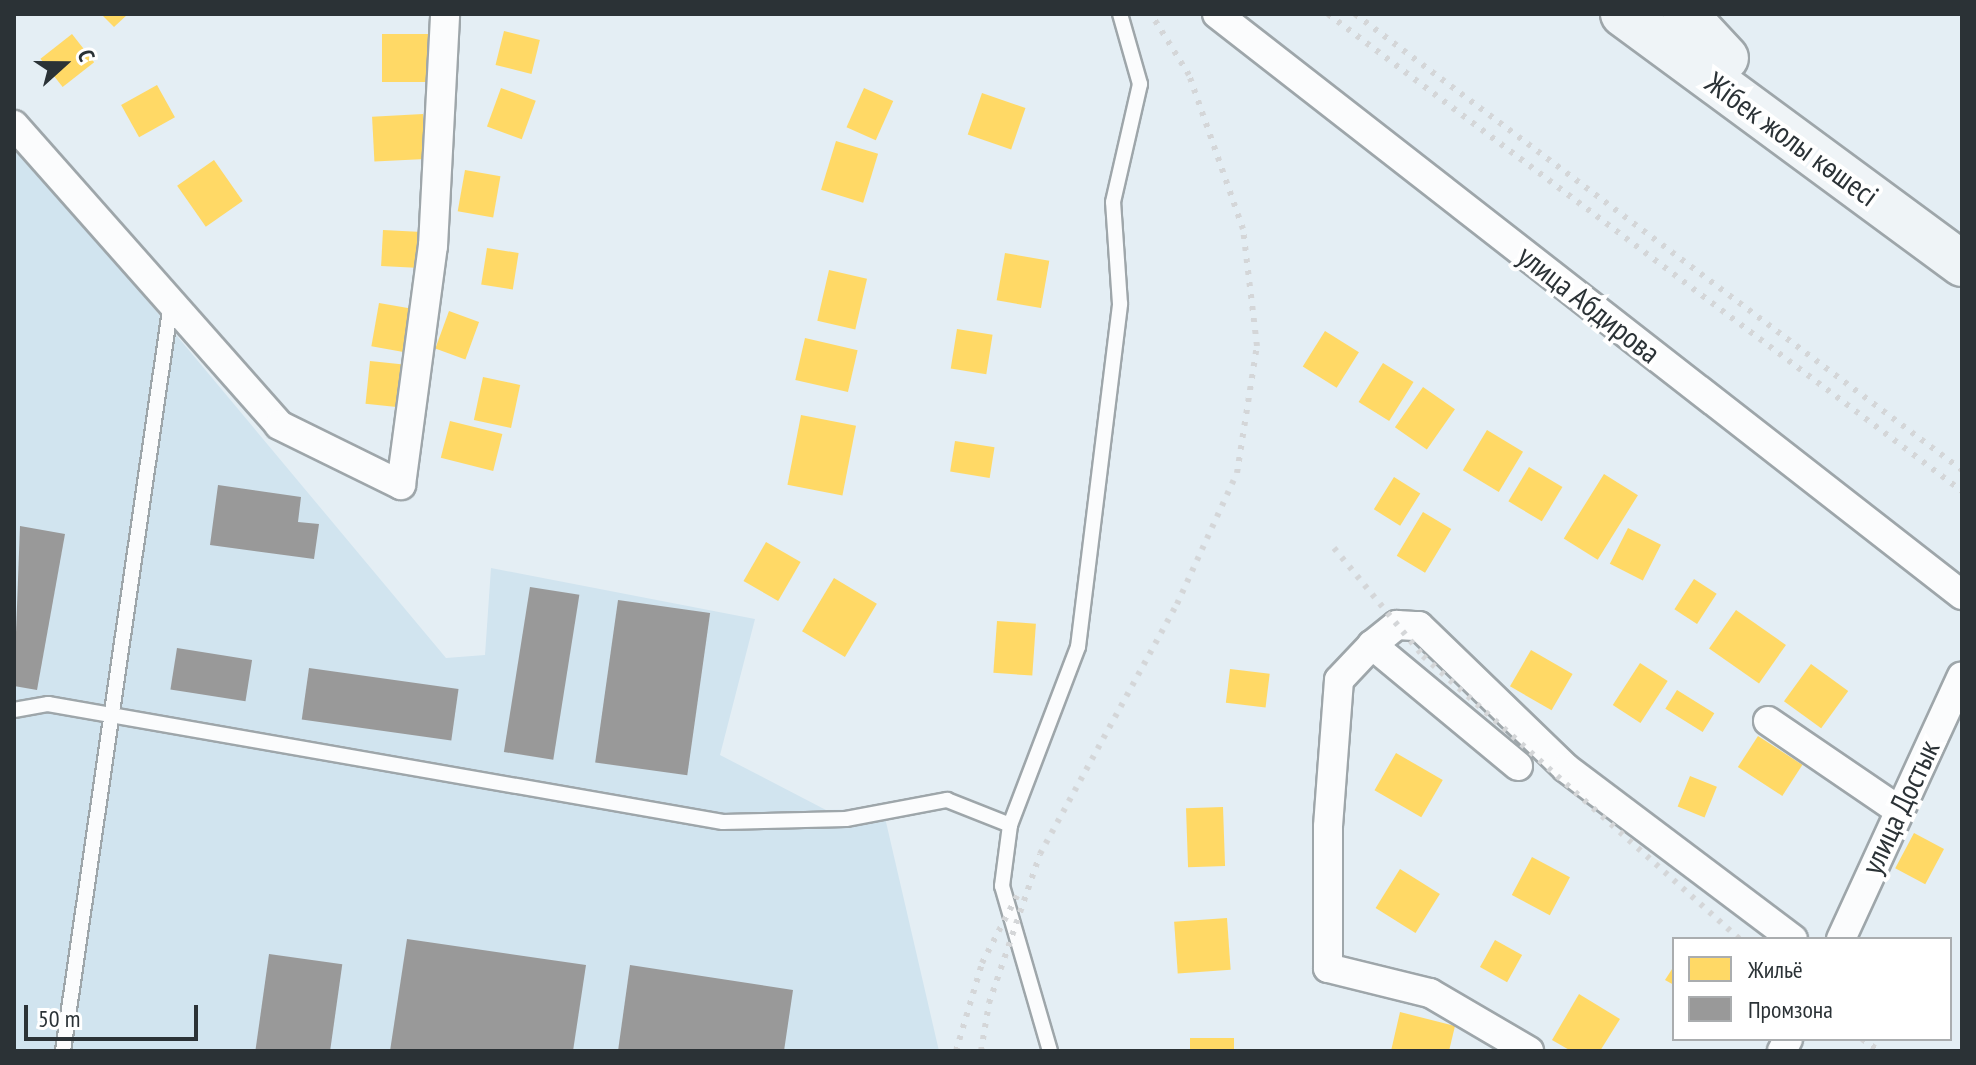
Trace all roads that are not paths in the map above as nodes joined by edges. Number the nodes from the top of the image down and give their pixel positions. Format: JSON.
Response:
{"nodes":[{"id":1,"x":445,"y":14,"type":"edge"},
{"id":2,"x":1120,"y":14,"type":"edge"},
{"id":3,"x":1217,"y":14,"type":"edge"},
{"id":4,"x":1623,"y":14,"type":"edge"},
{"id":5,"x":1667,"y":14,"type":"edge"},
{"id":6,"x":1685,"y":14,"type":"edge"},
{"id":7,"x":1726,"y":58,"type":"junction"},
{"id":8,"x":14,"y":125,"type":"edge"},
{"id":9,"x":1962,"y":230,"type":"edge"},
{"id":10,"x":1962,"y":264,"type":"edge"},
{"id":11,"x":171,"y":303,"type":"junction"},
{"id":12,"x":1962,"y":595,"type":"edge"},
{"id":13,"x":1372,"y":645,"type":"junction"},
{"id":14,"x":1962,"y":676,"type":"edge"},
{"id":15,"x":14,"y":710,"type":"edge"},
{"id":16,"x":111,"y":717,"type":"junction"},
{"id":17,"x":1768,"y":721,"type":"dead end"},
{"id":18,"x":1518,"y":766,"type":"dead end"},
{"id":19,"x":1897,"y":809,"type":"junction"},
{"id":20,"x":1010,"y":825,"type":"junction"},
{"id":21,"x":1790,"y":937,"type":"edge"},
{"id":22,"x":1842,"y":937,"type":"edge"},
{"id":23,"x":63,"y":1051,"type":"edge"},
{"id":24,"x":1050,"y":1051,"type":"edge"},
{"id":25,"x":1529,"y":1051,"type":"edge"}],
"edges":[{"from":1,"to":11,"type":"street"},
{"from":2,"to":20,"type":"lane"},
{"from":3,"to":12,"type":"street","name":"улица Абдирова"},
{"from":4,"to":10,"type":"main road","name":"Жібек жолы көшесі"},
{"from":5,"to":7,"type":"main road"},
{"from":6,"to":7,"type":"main road"},
{"from":7,"to":9,"type":"main road","name":"Жібек жолы көшесі"},
{"from":8,"to":11,"type":"street"},
{"from":11,"to":16,"type":"lane"},
{"from":13,"to":18,"type":"street"},
{"from":13,"to":21,"type":"street"},
{"from":13,"to":25,"type":"street"},
{"from":14,"to":19,"type":"street","name":"улица Достык"},
{"from":15,"to":16,"type":"lane"},
{"from":16,"to":20,"type":"lane"},
{"from":16,"to":23,"type":"lane"},
{"from":17,"to":19,"type":"street"},
{"from":19,"to":22,"type":"street","name":"улица Достык"},
{"from":20,"to":24,"type":"lane"}]}
